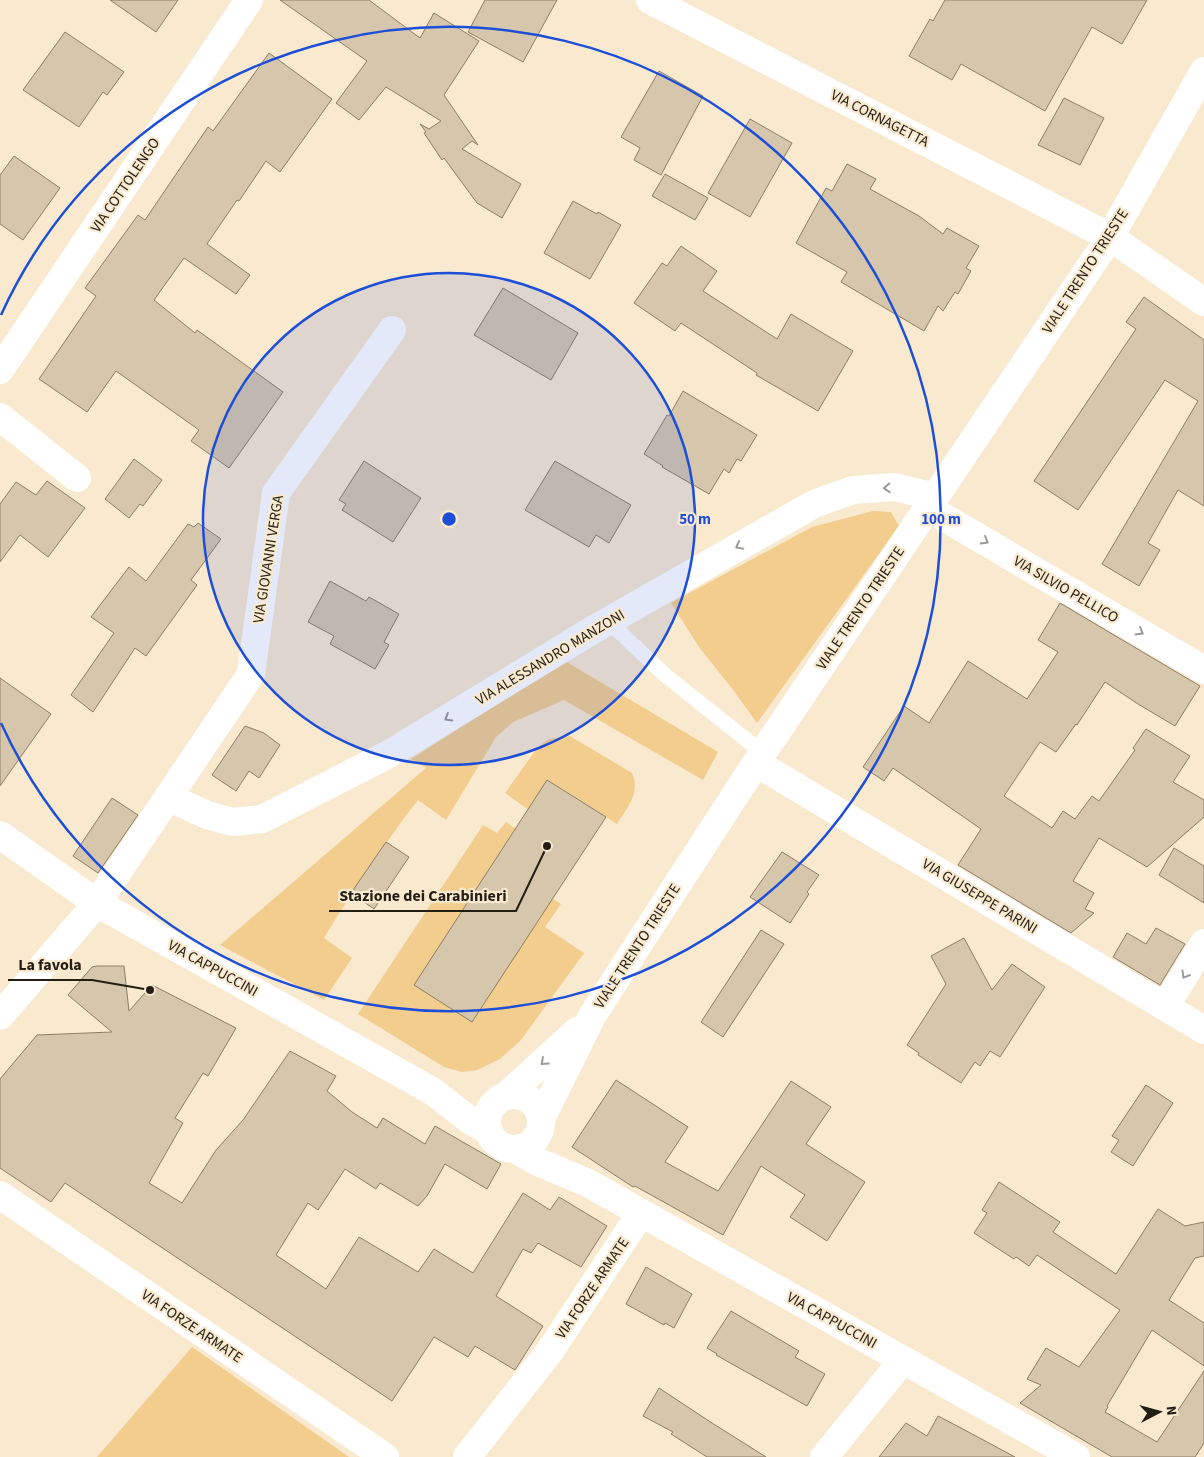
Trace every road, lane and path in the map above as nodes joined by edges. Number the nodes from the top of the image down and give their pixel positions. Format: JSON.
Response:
{"nodes":[{"id":1,"x":249,"y":0,"type":"edge"},
{"id":2,"x":650,"y":0,"type":"edge"},
{"id":3,"x":1204,"y":70,"type":"edge"},
{"id":4,"x":1110,"y":236,"type":"junction"},
{"id":5,"x":1204,"y":302,"type":"edge"},
{"id":6,"x":392,"y":330,"type":"dead end"},
{"id":7,"x":0,"y":370,"type":"edge"},
{"id":8,"x":0,"y":417,"type":"edge"},
{"id":9,"x":77,"y":478,"type":"dead end"},
{"id":10,"x":931,"y":502,"type":"junction"},
{"id":11,"x":608,"y":621,"type":"junction"},
{"id":12,"x":1204,"y":670,"type":"edge"},
{"id":13,"x":759,"y":758,"type":"junction"},
{"id":14,"x":168,"y":798,"type":"junction"},
{"id":15,"x":0,"y":835,"type":"edge"},
{"id":16,"x":97,"y":903,"type":"junction"},
{"id":17,"x":1204,"y":943,"type":"edge"},
{"id":18,"x":1166,"y":1007,"type":"junction"},
{"id":19,"x":0,"y":1016,"type":"edge"},
{"id":20,"x":592,"y":1016,"type":"junction"},
{"id":21,"x":1204,"y":1030,"type":"edge"},
{"id":22,"x":432,"y":1091,"type":"junction"},
{"id":23,"x":502,"y":1098,"type":"junction"},
{"id":24,"x":541,"y":1121,"type":"junction"},
{"id":25,"x":489,"y":1131,"type":"junction"},
{"id":26,"x":515,"y":1149,"type":"junction"},
{"id":27,"x":588,"y":1183,"type":"junction"},
{"id":28,"x":0,"y":1195,"type":"edge"},
{"id":29,"x":642,"y":1214,"type":"junction"},
{"id":30,"x":903,"y":1360,"type":"junction"},
{"id":31,"x":384,"y":1457,"type":"edge"},
{"id":32,"x":467,"y":1457,"type":"edge"},
{"id":33,"x":824,"y":1457,"type":"edge"},
{"id":34,"x":1076,"y":1457,"type":"edge"}],
"edges":[{"from":1,"to":7,"type":"street","name":"VIA COTTOLENGO"},
{"from":2,"to":4,"type":"street","name":"VIA CORNAGETTA"},
{"from":3,"to":4,"type":"street","name":"VIALE TRENTO TRIESTE"},
{"from":4,"to":5,"type":"street","name":"VIA CORNAGETTA"},
{"from":4,"to":10,"type":"street","name":"VIALE TRENTO TRIESTE"},
{"from":6,"to":14,"type":"street","name":"VIA GIOVANNI VERGA"},
{"from":8,"to":9,"type":"street"},
{"from":10,"to":11,"type":"street","name":"VIA ALESSANDRO MANZONI","one_way":true},
{"from":10,"to":12,"type":"street","name":"VIA SILVIO PELLICO","one_way":true},
{"from":10,"to":13,"type":"street","name":"VIALE TRENTO TRIESTE"},
{"from":11,"to":13,"type":"lane"},
{"from":11,"to":14,"type":"street","name":"VIA ALESSANDRO MANZONI","one_way":true},
{"from":13,"to":18,"type":"street","name":"VIA GIUSEPPE PARINI"},
{"from":13,"to":20,"type":"street","name":"VIALE TRENTO TRIESTE"},
{"from":14,"to":16,"type":"street","name":"VIA GIOVANNI VERGA"},
{"from":15,"to":16,"type":"street","name":"VIA CAPPUCCINI"},
{"from":16,"to":19,"type":"street"},
{"from":16,"to":22,"type":"street","name":"VIA CAPPUCCINI"},
{"from":17,"to":18,"type":"street","one_way":true},
{"from":18,"to":21,"type":"street","name":"VIA GIUSEPPE PARINI"},
{"from":20,"to":23,"type":"street","name":"VIALE TRENTO TRIESTE","one_way":true},
{"from":20,"to":24,"type":"street","name":"VIALE TRENTO TRIESTE"},
{"from":22,"to":23,"type":"street","name":"VIA CAPPUCCINI"},
{"from":22,"to":25,"type":"street","name":"VIA CAPPUCCINI"},
{"from":23,"to":24,"type":"street"},
{"from":23,"to":25,"type":"street"},
{"from":24,"to":26,"type":"street"},
{"from":24,"to":27,"type":"street","name":"VIA CAPPUCCINI"},
{"from":25,"to":26,"type":"street"},
{"from":26,"to":27,"type":"street","name":"VIA CAPPUCCINI"},
{"from":27,"to":29,"type":"street","name":"VIA CAPPUCCINI"},
{"from":28,"to":31,"type":"street","name":"VIA FORZE ARMATE"},
{"from":29,"to":30,"type":"street","name":"VIA CAPPUCCINI"},
{"from":29,"to":32,"type":"street","name":"VIA FORZE ARMATE"},
{"from":30,"to":33,"type":"street"},
{"from":30,"to":34,"type":"street","name":"VIA CAPPUCCINI"}]}
